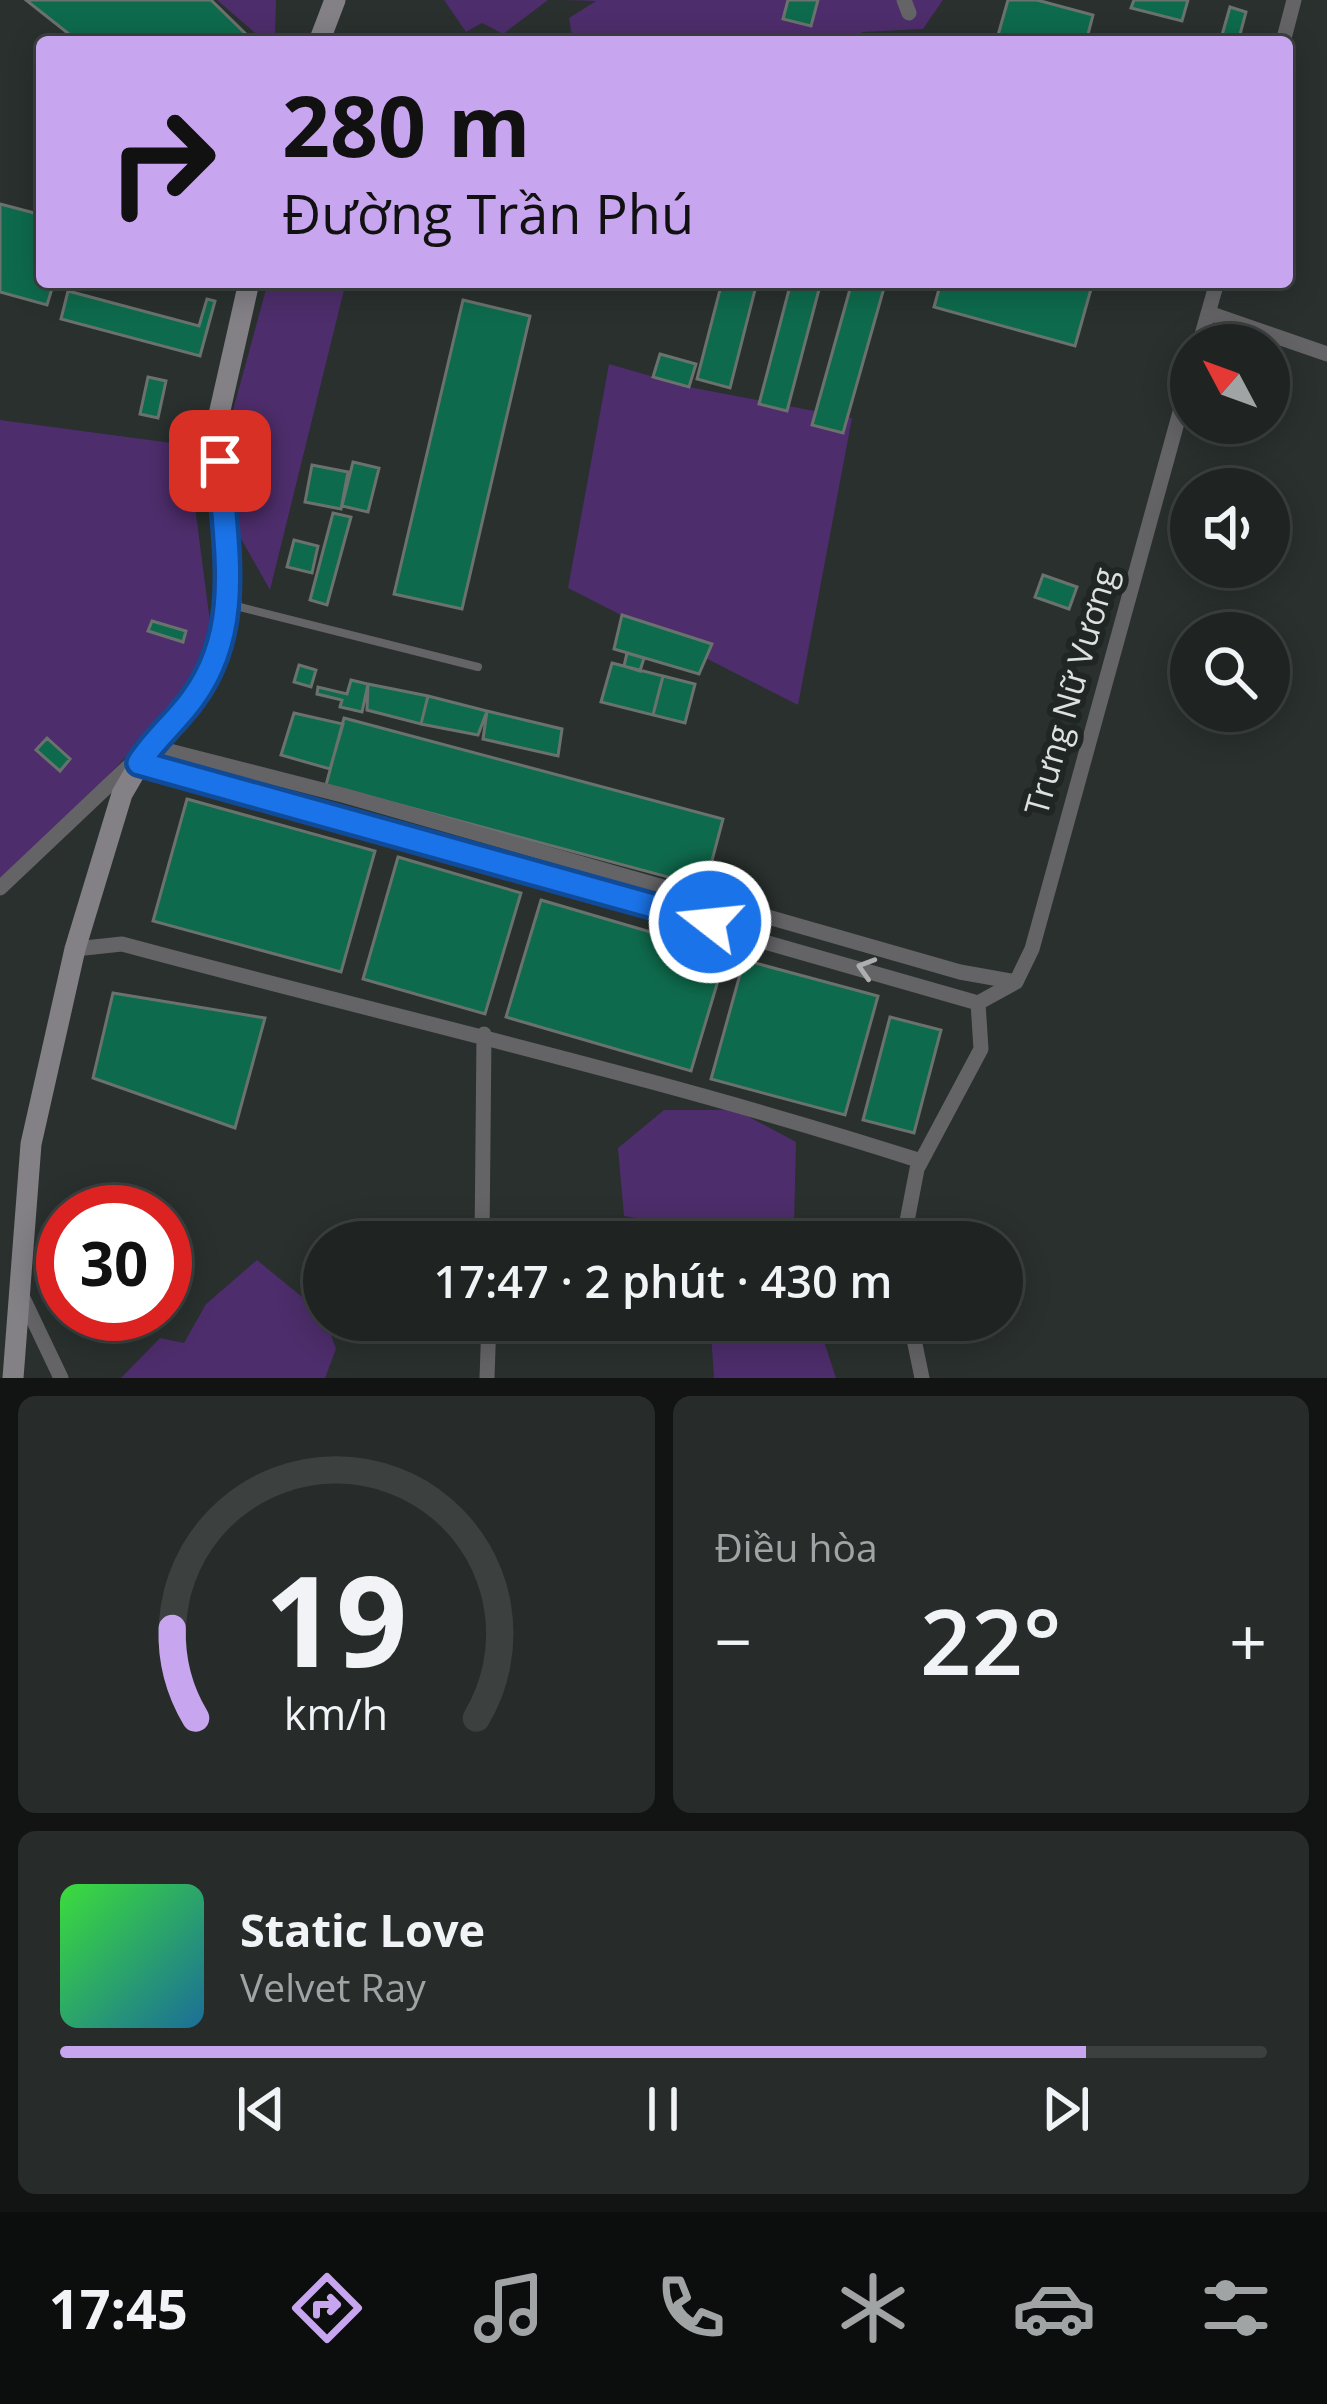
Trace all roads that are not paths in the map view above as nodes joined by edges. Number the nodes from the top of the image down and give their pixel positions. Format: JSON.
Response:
{"nodes":[{"id":1,"x":335,"y":0,"type":"edge"},
{"id":2,"x":1294,"y":0,"type":"edge"},
{"id":3,"x":322,"y":36,"type":"edge"},
{"id":4,"x":1285,"y":36,"type":"edge"},
{"id":5,"x":248,"y":288,"type":"edge"},
{"id":6,"x":1215,"y":288,"type":"edge"},
{"id":7,"x":1209,"y":313,"type":"junction"},
{"id":8,"x":1206,"y":324,"type":"edge"},
{"id":9,"x":1327,"y":354,"type":"edge"},
{"id":10,"x":1171,"y":444,"type":"edge"},
{"id":11,"x":231,"y":605,"type":"junction"},
{"id":12,"x":478,"y":667,"type":"dead end"},
{"id":13,"x":144,"y":755,"type":"junction"},
{"id":14,"x":0,"y":888,"type":"edge"},
{"id":15,"x":75,"y":949,"type":"junction"},
{"id":16,"x":1016,"y":982,"type":"junction"},
{"id":17,"x":978,"y":1003,"type":"junction"},
{"id":18,"x":484,"y":1034,"type":"junction"},
{"id":19,"x":920,"y":1161,"type":"junction"},
{"id":20,"x":482,"y":1221,"type":"edge"},
{"id":21,"x":907,"y":1221,"type":"edge"},
{"id":22,"x":21,"y":1294,"type":"junction"},
{"id":23,"x":488,"y":1341,"type":"edge"},
{"id":24,"x":914,"y":1341,"type":"edge"},
{"id":25,"x":13,"y":1378,"type":"edge"},
{"id":26,"x":61,"y":1378,"type":"edge"},
{"id":27,"x":487,"y":1378,"type":"edge"},
{"id":28,"x":922,"y":1378,"type":"edge"}],
"edges":[{"from":1,"to":3,"type":"main road"},
{"from":2,"to":4,"type":"street"},
{"from":5,"to":11,"type":"main road"},
{"from":6,"to":7,"type":"street"},
{"from":7,"to":8,"type":"street"},
{"from":7,"to":9,"type":"street"},
{"from":10,"to":16,"type":"street","name":"Trưng Nữ Vương"},
{"from":11,"to":12,"type":"lane"},
{"from":11,"to":13,"type":"main road"},
{"from":13,"to":14,"type":"street"},
{"from":13,"to":15,"type":"main road"},
{"from":13,"to":16,"type":"street"},
{"from":17,"to":13,"type":"street","one_way":true},
{"from":15,"to":18,"type":"street"},
{"from":15,"to":22,"type":"main road"},
{"from":16,"to":17,"type":"street"},
{"from":17,"to":19,"type":"street"},
{"from":18,"to":19,"type":"street"},
{"from":18,"to":20,"type":"street"},
{"from":19,"to":21,"type":"street"},
{"from":22,"to":25,"type":"main road"},
{"from":22,"to":26,"type":"street"},
{"from":23,"to":27,"type":"street"},
{"from":24,"to":28,"type":"street"}]}
